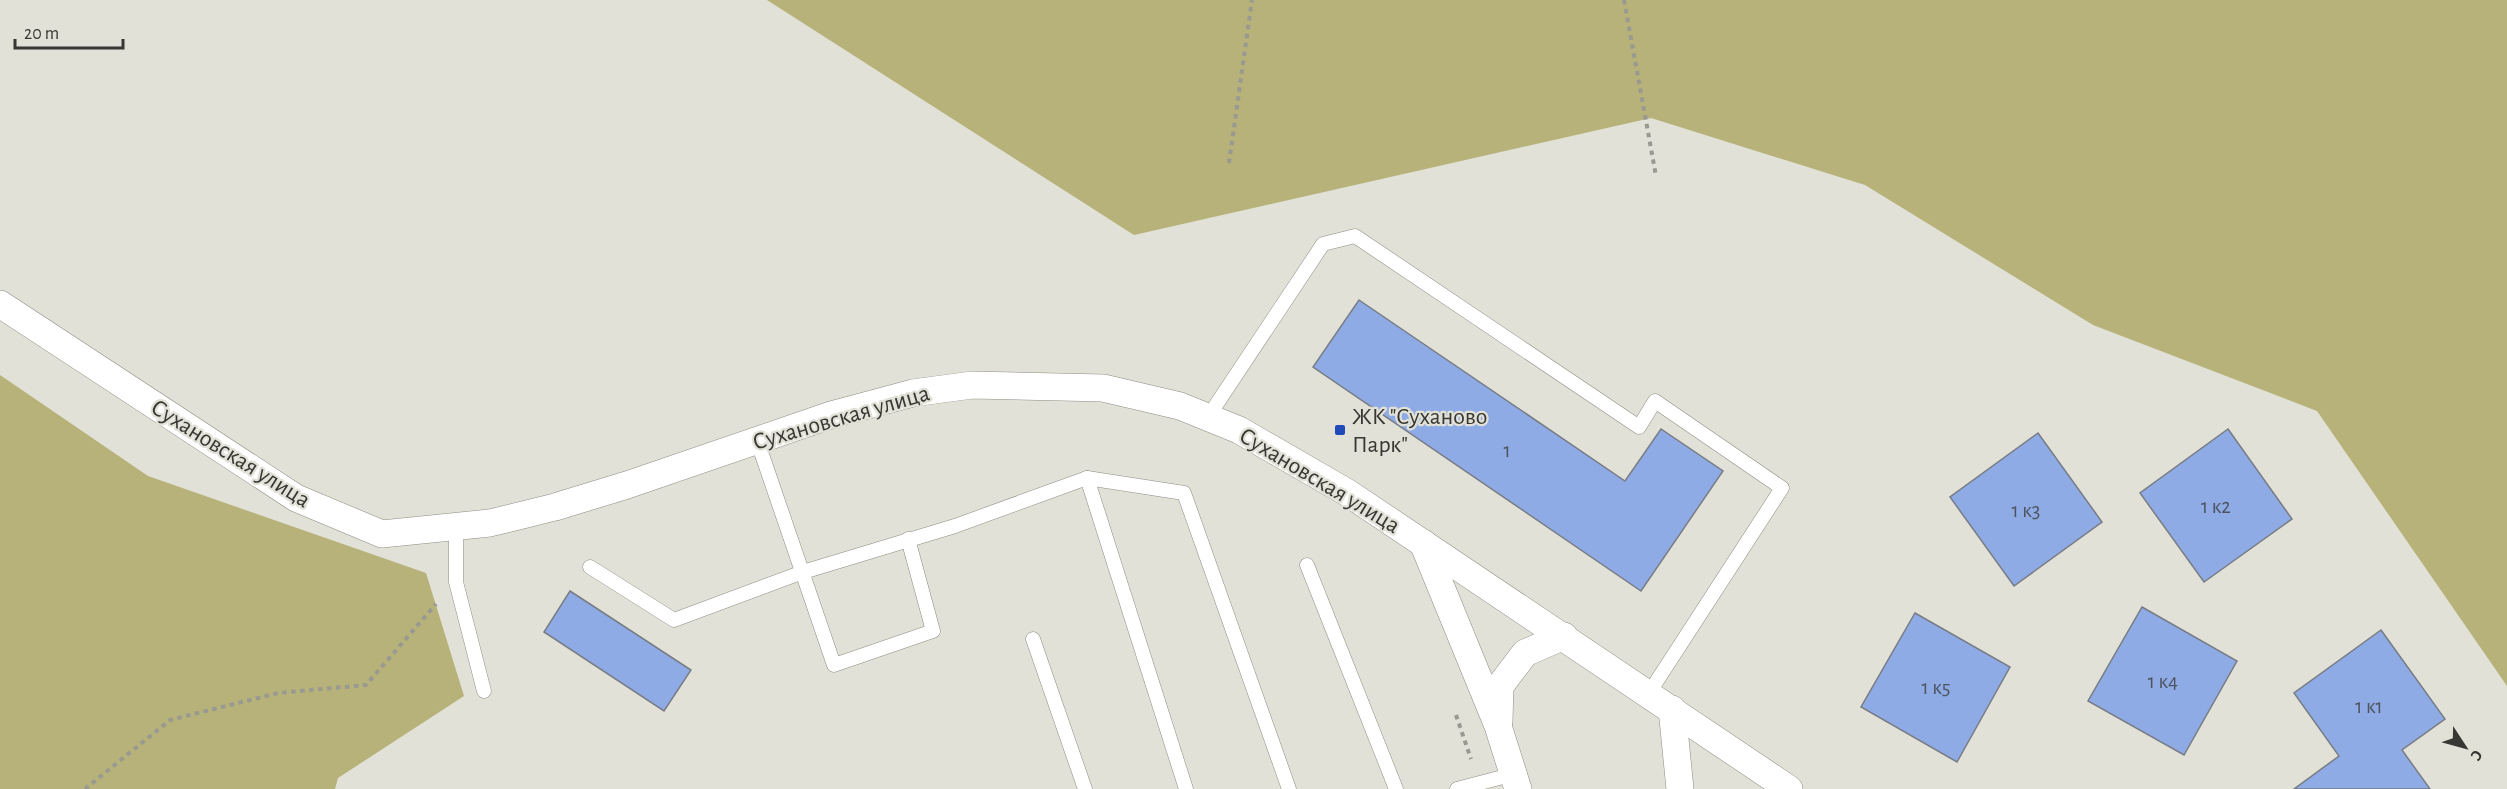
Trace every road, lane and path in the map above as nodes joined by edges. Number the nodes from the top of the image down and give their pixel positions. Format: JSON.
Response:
{"nodes":[{"id":1,"x":1252,"y":0,"type":"edge"},
{"id":2,"x":1623,"y":0,"type":"edge"},
{"id":3,"x":1229,"y":163,"type":"dead end"},
{"id":4,"x":1656,"y":176,"type":"dead end"},
{"id":5,"x":0,"y":304,"type":"edge"},
{"id":6,"x":1208,"y":417,"type":"junction"},
{"id":7,"x":757,"y":440,"type":"junction"},
{"id":8,"x":1087,"y":478,"type":"junction"},
{"id":9,"x":456,"y":527,"type":"junction"},
{"id":10,"x":908,"y":539,"type":"junction"},
{"id":11,"x":1423,"y":543,"type":"junction"},
{"id":12,"x":1307,"y":565,"type":"dead end"},
{"id":13,"x":590,"y":567,"type":"dead end"},
{"id":14,"x":803,"y":572,"type":"junction"},
{"id":15,"x":456,"y":582,"type":"junction"},
{"id":16,"x":1564,"y":636,"type":"junction"},
{"id":17,"x":1033,"y":639,"type":"dead end"},
{"id":18,"x":484,"y":691,"type":"dead end"},
{"id":19,"x":1648,"y":693,"type":"junction"},
{"id":20,"x":1452,"y":704,"type":"dead end"},
{"id":21,"x":1672,"y":709,"type":"junction"},
{"id":22,"x":1498,"y":726,"type":"junction"},
{"id":23,"x":1516,"y":782,"type":"edge"},
{"id":24,"x":1479,"y":783,"type":"junction"},
{"id":25,"x":85,"y":789,"type":"edge"},
{"id":26,"x":1085,"y":789,"type":"edge"},
{"id":27,"x":1186,"y":789,"type":"edge"},
{"id":28,"x":1289,"y":789,"type":"edge"},
{"id":29,"x":1396,"y":789,"type":"edge"},
{"id":30,"x":1457,"y":789,"type":"edge"},
{"id":31,"x":1680,"y":789,"type":"edge"},
{"id":32,"x":1790,"y":789,"type":"edge"}],
"edges":[{"from":1,"to":3,"type":"path"},
{"from":2,"to":4,"type":"path"},
{"from":5,"to":9,"type":"street","name":"Сухановская улица"},
{"from":6,"to":7,"type":"street","name":"Сухановская улица"},
{"from":6,"to":11,"type":"street","name":"Сухановская улица"},
{"from":6,"to":19,"type":"lane"},
{"from":7,"to":9,"type":"street","name":"Сухановская улица"},
{"from":7,"to":14,"type":"lane"},
{"from":8,"to":10,"type":"lane"},
{"from":8,"to":27,"type":"lane"},
{"from":8,"to":28,"type":"lane"},
{"from":9,"to":15,"type":"lane"},
{"from":10,"to":14,"type":"lane"},
{"from":10,"to":14,"type":"lane"},
{"from":11,"to":16,"type":"street","name":"Сухановская улица"},
{"from":11,"to":22,"type":"street"},
{"from":12,"to":29,"type":"lane"},
{"from":13,"to":14,"type":"lane"},
{"from":15,"to":18,"type":"lane"},
{"from":15,"to":25,"type":"path"},
{"from":16,"to":19,"type":"street","name":"Сухановская улица"},
{"from":16,"to":22,"type":"street"},
{"from":17,"to":26,"type":"lane"},
{"from":19,"to":21,"type":"street","name":"Сухановская улица"},
{"from":20,"to":24,"type":"path"},
{"from":21,"to":31,"type":"street"},
{"from":21,"to":32,"type":"street","name":"Сухановская улица"},
{"from":22,"to":23,"type":"street"},
{"from":23,"to":24,"type":"lane"},
{"from":24,"to":30,"type":"lane"}]}
